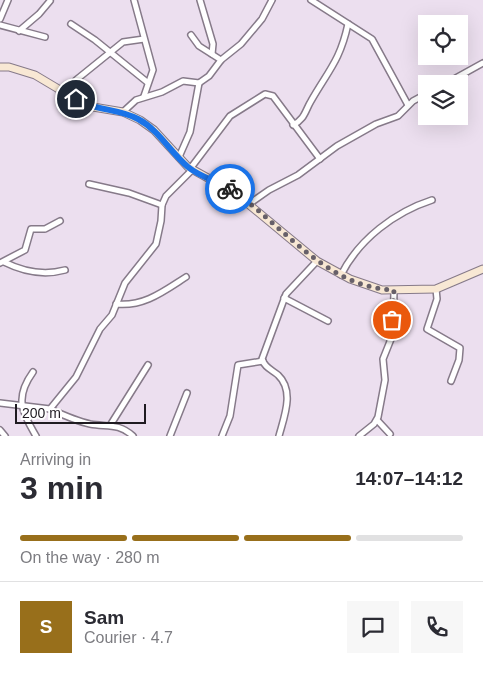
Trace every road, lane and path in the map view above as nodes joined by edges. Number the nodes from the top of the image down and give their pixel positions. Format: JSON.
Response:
{"nodes":[{"id":1,"x":8,"y":0,"type":"edge"},
{"id":2,"x":134,"y":0,"type":"edge"},
{"id":3,"x":200,"y":0,"type":"edge"},
{"id":4,"x":272,"y":0,"type":"edge"},
{"id":5,"x":311,"y":0,"type":"edge"},
{"id":6,"x":50,"y":1,"type":"edge"},
{"id":7,"x":0,"y":19,"type":"edge"},
{"id":8,"x":0,"y":24,"type":"edge"},
{"id":9,"x":71,"y":24,"type":"dead end"},
{"id":10,"x":348,"y":24,"type":"junction"},
{"id":11,"x":19,"y":31,"type":"junction"},
{"id":12,"x":191,"y":35,"type":"dead end"},
{"id":13,"x":45,"y":37,"type":"dead end"},
{"id":14,"x":144,"y":39,"type":"junction"},
{"id":15,"x":111,"y":53,"type":"junction"},
{"id":16,"x":212,"y":54,"type":"junction"},
{"id":17,"x":221,"y":60,"type":"junction"},
{"id":18,"x":483,"y":62,"type":"edge"},
{"id":19,"x":0,"y":67,"type":"edge"},
{"id":20,"x":460,"y":75,"type":"edge"},
{"id":21,"x":147,"y":82,"type":"junction"},
{"id":22,"x":199,"y":83,"type":"junction"},
{"id":23,"x":66,"y":92,"type":"junction"},
{"id":24,"x":144,"y":96,"type":"junction"},
{"id":25,"x":418,"y":99,"type":"edge"},
{"id":26,"x":408,"y":105,"type":"junction"},
{"id":27,"x":123,"y":112,"type":"junction"},
{"id":28,"x":293,"y":125,"type":"junction"},
{"id":29,"x":179,"y":157,"type":"junction"},
{"id":30,"x":320,"y":159,"type":"junction"},
{"id":31,"x":191,"y":170,"type":"junction"},
{"id":32,"x":89,"y":184,"type":"dead end"},
{"id":33,"x":432,"y":200,"type":"dead end"},
{"id":34,"x":249,"y":204,"type":"junction"},
{"id":35,"x":162,"y":205,"type":"junction"},
{"id":36,"x":60,"y":221,"type":"dead end"},
{"id":37,"x":317,"y":261,"type":"junction"},
{"id":38,"x":2,"y":263,"type":"edge"},
{"id":39,"x":483,"y":268,"type":"edge"},
{"id":40,"x":65,"y":270,"type":"dead end"},
{"id":41,"x":341,"y":275,"type":"junction"},
{"id":42,"x":186,"y":277,"type":"dead end"},
{"id":43,"x":436,"y":289,"type":"junction"},
{"id":44,"x":394,"y":290,"type":"junction"},
{"id":45,"x":284,"y":298,"type":"junction"},
{"id":46,"x":116,"y":304,"type":"junction"},
{"id":47,"x":328,"y":321,"type":"dead end"},
{"id":48,"x":263,"y":361,"type":"junction"},
{"id":49,"x":148,"y":365,"type":"dead end"},
{"id":50,"x":33,"y":372,"type":"dead end"},
{"id":51,"x":451,"y":381,"type":"dead end"},
{"id":52,"x":187,"y":393,"type":"dead end"},
{"id":53,"x":0,"y":403,"type":"edge"},
{"id":54,"x":22,"y":405,"type":"junction"},
{"id":55,"x":50,"y":408,"type":"junction"},
{"id":56,"x":377,"y":420,"type":"junction"},
{"id":57,"x":111,"y":424,"type":"junction"},
{"id":58,"x":0,"y":430,"type":"edge"},
{"id":59,"x":390,"y":434,"type":"dead end"},
{"id":60,"x":5,"y":436,"type":"edge"},
{"id":61,"x":36,"y":436,"type":"edge"},
{"id":62,"x":133,"y":436,"type":"edge"},
{"id":63,"x":170,"y":436,"type":"edge"},
{"id":64,"x":222,"y":436,"type":"edge"},
{"id":65,"x":279,"y":436,"type":"edge"},
{"id":66,"x":359,"y":436,"type":"edge"}],
"edges":[{"from":1,"to":7,"type":"street"},
{"from":2,"to":14,"type":"street"},
{"from":3,"to":16,"type":"street"},
{"from":4,"to":17,"type":"street"},
{"from":5,"to":10,"type":"street"},
{"from":6,"to":11,"type":"street"},
{"from":8,"to":11,"type":"street"},
{"from":9,"to":15,"type":"street"},
{"from":10,"to":26,"type":"street"},
{"from":10,"to":28,"type":"street"},
{"from":11,"to":13,"type":"street"},
{"from":12,"to":16,"type":"street"},
{"from":14,"to":15,"type":"street"},
{"from":14,"to":21,"type":"street"},
{"from":15,"to":21,"type":"street"},
{"from":15,"to":23,"type":"street"},
{"from":16,"to":17,"type":"street"},
{"from":17,"to":22,"type":"street"},
{"from":18,"to":20,"type":"street"},
{"from":19,"to":23,"type":"street"},
{"from":21,"to":24,"type":"street"},
{"from":22,"to":24,"type":"street"},
{"from":22,"to":29,"type":"street"},
{"from":23,"to":27,"type":"street"},
{"from":24,"to":27,"type":"street"},
{"from":25,"to":26,"type":"street"},
{"from":26,"to":30,"type":"street"},
{"from":27,"to":29,"type":"street"},
{"from":28,"to":30,"type":"street"},
{"from":28,"to":31,"type":"street"},
{"from":29,"to":31,"type":"street"},
{"from":30,"to":34,"type":"street"},
{"from":31,"to":34,"type":"street"},
{"from":31,"to":35,"type":"street"},
{"from":32,"to":35,"type":"street"},
{"from":33,"to":41,"type":"street"},
{"from":34,"to":37,"type":"street"},
{"from":35,"to":46,"type":"street"},
{"from":36,"to":38,"type":"street"},
{"from":37,"to":41,"type":"street"},
{"from":37,"to":45,"type":"street"},
{"from":38,"to":40,"type":"street"},
{"from":39,"to":43,"type":"street"},
{"from":41,"to":44,"type":"street"},
{"from":42,"to":46,"type":"street"},
{"from":43,"to":44,"type":"street"},
{"from":43,"to":51,"type":"street"},
{"from":44,"to":56,"type":"street"},
{"from":45,"to":47,"type":"street"},
{"from":45,"to":48,"type":"street"},
{"from":46,"to":55,"type":"street"},
{"from":48,"to":64,"type":"street"},
{"from":48,"to":65,"type":"street"},
{"from":49,"to":57,"type":"street"},
{"from":50,"to":54,"type":"street"},
{"from":52,"to":63,"type":"street"},
{"from":53,"to":54,"type":"street"},
{"from":54,"to":55,"type":"street"},
{"from":54,"to":61,"type":"street"},
{"from":55,"to":57,"type":"street"},
{"from":56,"to":59,"type":"street"},
{"from":56,"to":66,"type":"street"},
{"from":57,"to":62,"type":"street"},
{"from":58,"to":60,"type":"street"}]}
